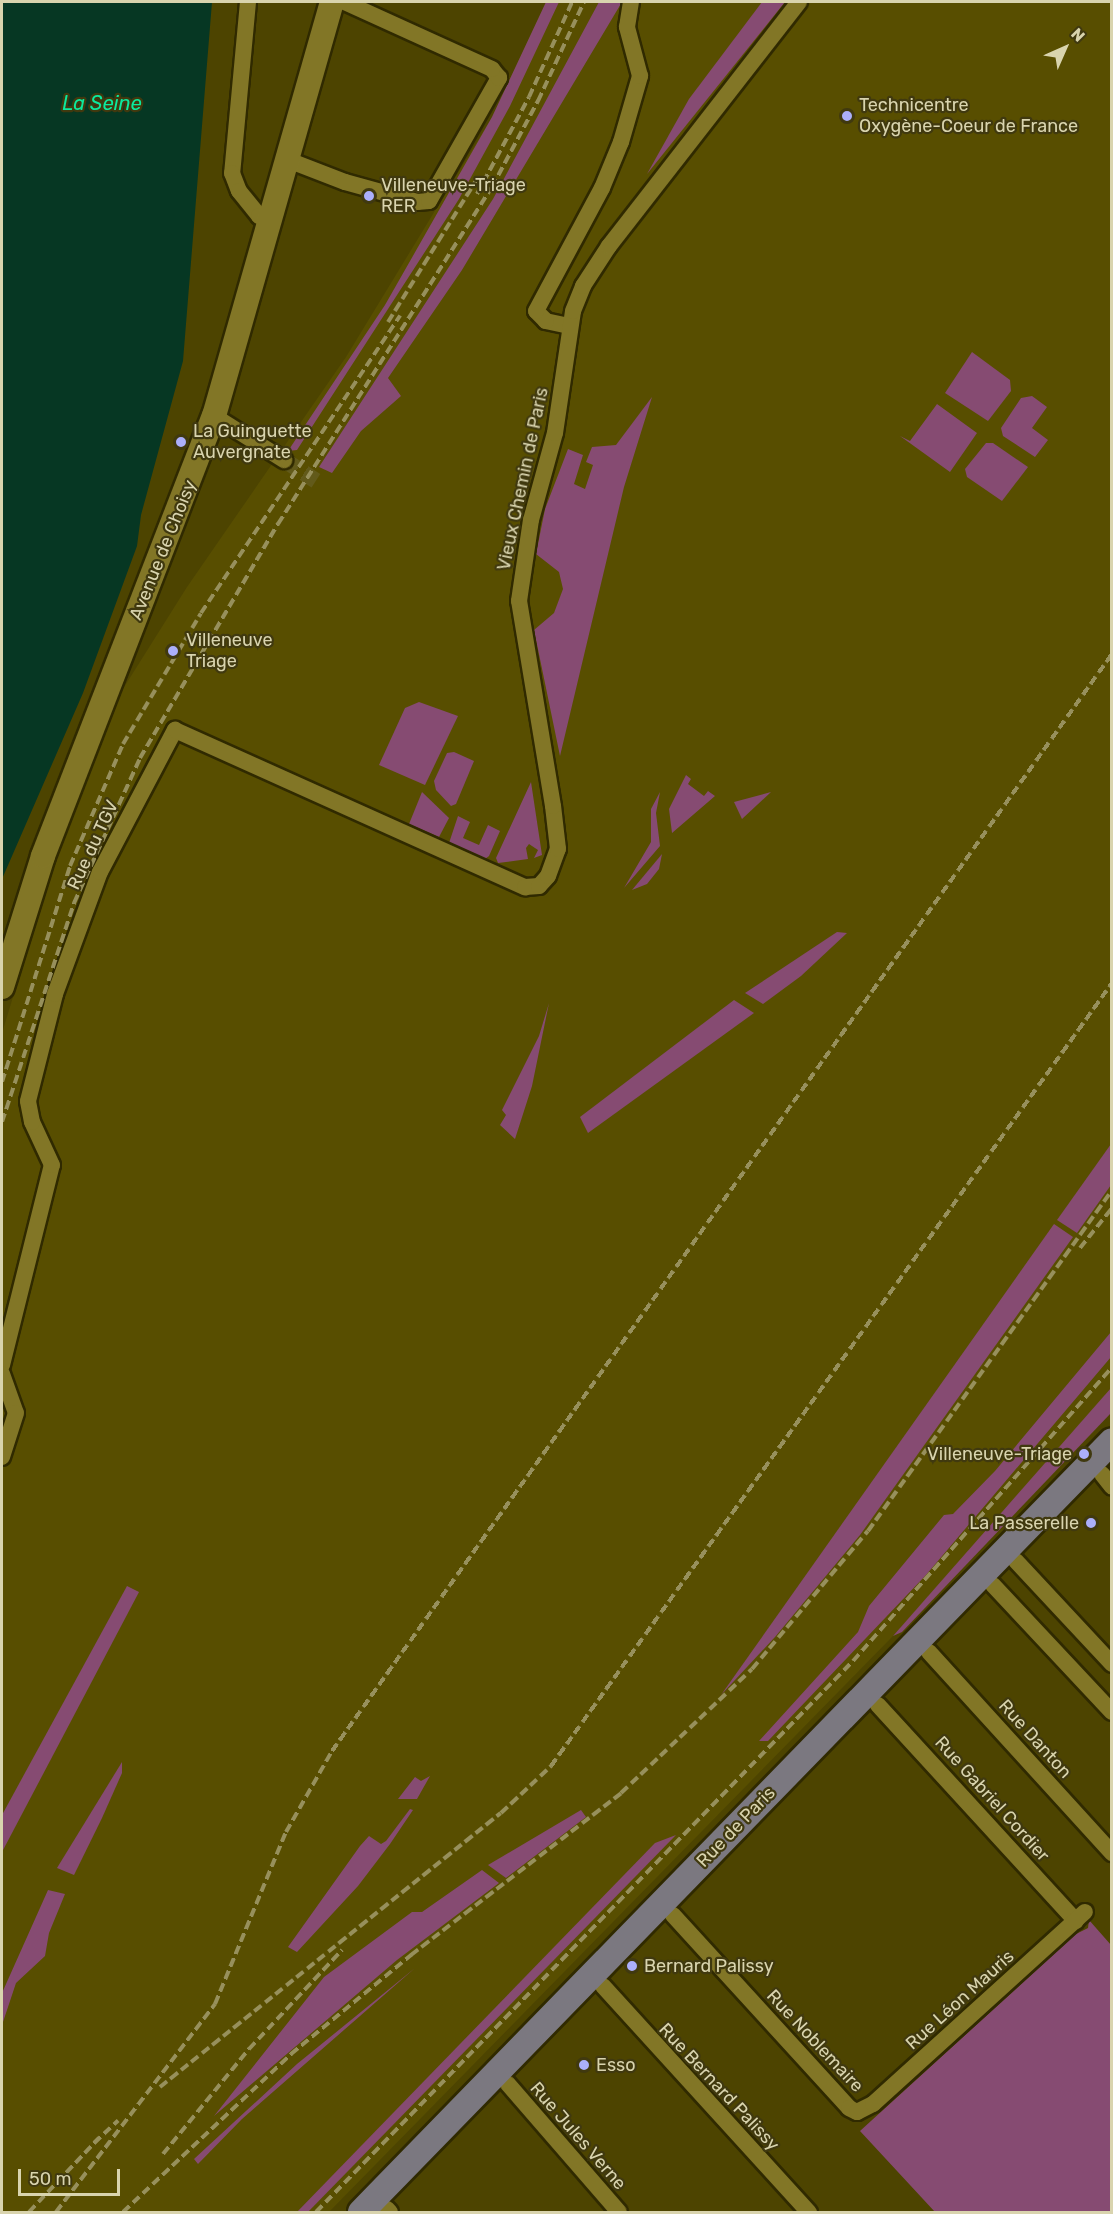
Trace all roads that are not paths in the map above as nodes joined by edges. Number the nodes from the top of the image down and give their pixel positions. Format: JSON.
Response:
{"nodes":[{"id":1,"x":248,"y":2,"type":"edge"},
{"id":2,"x":332,"y":2,"type":"edge"},
{"id":3,"x":344,"y":2,"type":"edge"},
{"id":4,"x":631,"y":2,"type":"edge"},
{"id":5,"x":798,"y":2,"type":"edge"},
{"id":6,"x":288,"y":160,"type":"junction"},
{"id":7,"x":271,"y":218,"type":"junction"},
{"id":8,"x":569,"y":326,"type":"junction"},
{"id":9,"x":214,"y":416,"type":"junction"},
{"id":10,"x":284,"y":460,"type":"tunnel mouth"},
{"id":11,"x":539,"y":886,"type":"joint"},
{"id":12,"x":2,"y":987,"type":"edge"},
{"id":13,"x":2,"y":1365,"type":"edge"},
{"id":14,"x":2,"y":1374,"type":"edge"},
{"id":15,"x":1112,"y":1441,"type":"edge"},
{"id":16,"x":2,"y":1458,"type":"edge"},
{"id":17,"x":1108,"y":1476,"type":"edge"},
{"id":18,"x":1016,"y":1561,"type":"junction"},
{"id":19,"x":993,"y":1585,"type":"junction"},
{"id":20,"x":929,"y":1652,"type":"junction"},
{"id":21,"x":1112,"y":1664,"type":"edge"},
{"id":22,"x":878,"y":1705,"type":"junction"},
{"id":23,"x":1112,"y":1712,"type":"edge"},
{"id":24,"x":1112,"y":1853,"type":"edge"},
{"id":25,"x":673,"y":1915,"type":"junction"},
{"id":26,"x":1081,"y":1917,"type":"joint"},
{"id":27,"x":603,"y":1986,"type":"junction"},
{"id":28,"x":508,"y":2084,"type":"junction"},
{"id":29,"x":858,"y":2112,"type":"joint"},
{"id":30,"x":387,"y":2211,"type":"edge"},
{"id":31,"x":361,"y":2212,"type":"edge"},
{"id":32,"x":619,"y":2212,"type":"edge"},
{"id":33,"x":809,"y":2212,"type":"edge"}],
"edges":[{"from":1,"to":7,"type":"street"},
{"from":2,"to":6,"type":"main road","name":"Avenue de Choisy"},
{"from":3,"to":6,"type":"street"},
{"from":4,"to":8,"type":"street"},
{"from":5,"to":8,"type":"street","name":"Vieux Chemin de Paris"},
{"from":6,"to":7,"type":"main road","name":"Avenue de Choisy"},
{"from":7,"to":9,"type":"main road","name":"Avenue de Choisy"},
{"from":8,"to":11,"type":"street","name":"Vieux Chemin de Paris"},
{"from":9,"to":10,"type":"street"},
{"from":9,"to":12,"type":"main road","name":"Avenue de Choisy"},
{"from":11,"to":13,"type":"street","name":"Rue du TGV"},
{"from":14,"to":16,"type":"street"},
{"from":15,"to":31,"type":"main road","name":"Rue de Paris"},
{"from":17,"to":18,"type":"main road","name":"Rue de Paris"},
{"from":18,"to":19,"type":"main road","name":"Rue de Paris"},
{"from":18,"to":21,"type":"street"},
{"from":19,"to":20,"type":"main road","name":"Rue de Paris"},
{"from":19,"to":23,"type":"street"},
{"from":20,"to":22,"type":"main road","name":"Rue de Paris"},
{"from":20,"to":24,"type":"street","name":"Rue Danton"},
{"from":22,"to":25,"type":"main road","name":"Rue de Paris"},
{"from":22,"to":26,"type":"street","name":"Rue Gabriel Cordier"},
{"from":25,"to":27,"type":"main road","name":"Rue de Paris"},
{"from":25,"to":29,"type":"street","name":"Rue Noblemaire"},
{"from":26,"to":29,"type":"street","name":"Rue Léon Mauris"},
{"from":27,"to":28,"type":"main road","name":"Rue de Paris"},
{"from":27,"to":33,"type":"street","name":"Rue Bernard Palissy"},
{"from":28,"to":30,"type":"main road","name":"Rue de Paris"},
{"from":28,"to":32,"type":"street","name":"Rue Jules Verne"}]}
